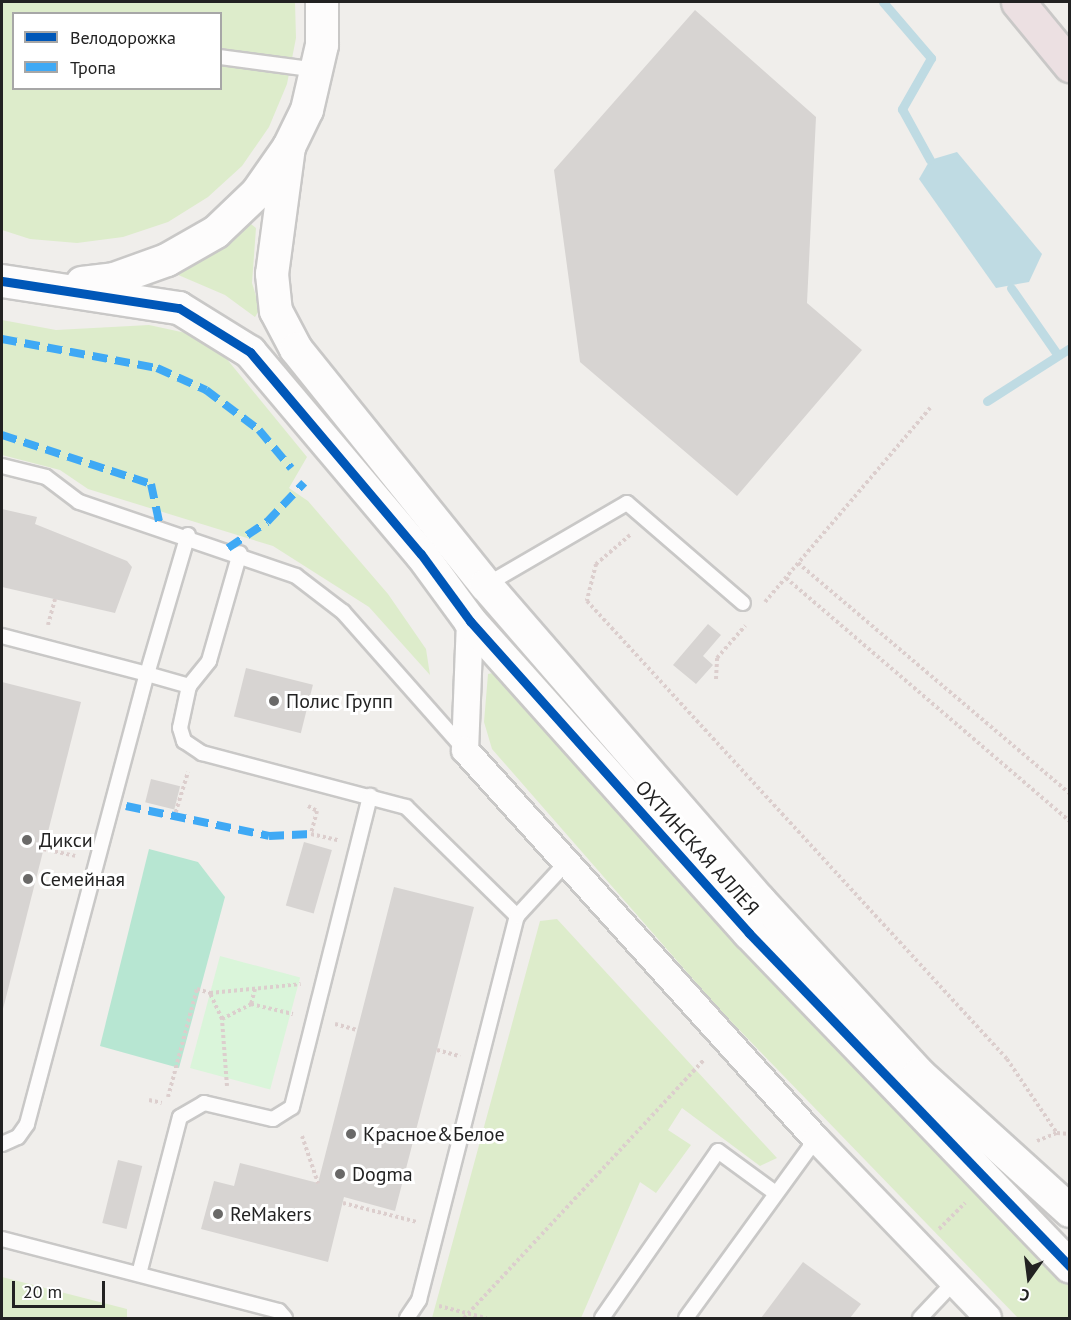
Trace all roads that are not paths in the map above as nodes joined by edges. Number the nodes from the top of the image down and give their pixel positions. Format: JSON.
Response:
{"nodes":[{"id":1,"x":1018,"y":2,"type":"edge"},
{"id":2,"x":326,"y":8,"type":"edge"},
{"id":3,"x":222,"y":57,"type":"edge"},
{"id":4,"x":1070,"y":65,"type":"edge"},
{"id":5,"x":318,"y":70,"type":"junction"},
{"id":6,"x":289,"y":147,"type":"junction"},
{"id":7,"x":2,"y":281,"type":"edge"},
{"id":8,"x":58,"y":286,"type":"junction"},
{"id":9,"x":2,"y":466,"type":"edge"},
{"id":10,"x":188,"y":535,"type":"junction"},
{"id":11,"x":240,"y":553,"type":"junction"},
{"id":12,"x":486,"y":585,"type":"junction"},
{"id":13,"x":742,"y":603,"type":"dead end"},
{"id":14,"x":470,"y":621,"type":"junction"},
{"id":15,"x":2,"y":636,"type":"edge"},
{"id":16,"x":147,"y":674,"type":"junction"},
{"id":17,"x":189,"y":686,"type":"junction"},
{"id":18,"x":465,"y":750,"type":"junction"},
{"id":19,"x":370,"y":796,"type":"junction"},
{"id":20,"x":565,"y":864,"type":"junction"},
{"id":21,"x":518,"y":916,"type":"junction"},
{"id":22,"x":816,"y":1139,"type":"junction"},
{"id":23,"x":2,"y":1144,"type":"edge"},
{"id":24,"x":774,"y":1192,"type":"junction"},
{"id":25,"x":1070,"y":1211,"type":"edge"},
{"id":26,"x":2,"y":1239,"type":"edge"},
{"id":27,"x":1070,"y":1267,"type":"edge"},
{"id":28,"x":139,"y":1274,"type":"junction"},
{"id":29,"x":952,"y":1284,"type":"junction"},
{"id":30,"x":285,"y":1318,"type":"edge"},
{"id":31,"x":407,"y":1318,"type":"edge"},
{"id":32,"x":602,"y":1318,"type":"edge"},
{"id":33,"x":686,"y":1318,"type":"edge"},
{"id":34,"x":920,"y":1318,"type":"edge"},
{"id":35,"x":988,"y":1318,"type":"edge"}],
"edges":[{"from":1,"to":4,"type":"highway"},
{"from":2,"to":5,"type":"street"},
{"from":3,"to":5,"type":"lane"},
{"from":5,"to":6,"type":"street"},
{"from":6,"to":8,"type":"street"},
{"from":6,"to":12,"type":"street","name":"ОХТИНСКАЯ АЛЛЕЯ"},
{"from":7,"to":8,"type":"street"},
{"from":8,"to":14,"type":"street","name":"ОХТИНСКАЯ АЛЛЕЯ"},
{"from":9,"to":10,"type":"lane"},
{"from":10,"to":11,"type":"lane"},
{"from":10,"to":16,"type":"lane"},
{"from":11,"to":17,"type":"lane"},
{"from":11,"to":18,"type":"lane"},
{"from":12,"to":13,"type":"lane"},
{"from":12,"to":25,"type":"street","name":"ОХТИНСКАЯ АЛЛЕЯ"},
{"from":14,"to":18,"type":"street"},
{"from":14,"to":27,"type":"street","name":"ОХТИНСКАЯ АЛЛЕЯ"},
{"from":15,"to":16,"type":"lane"},
{"from":16,"to":17,"type":"lane"},
{"from":16,"to":23,"type":"lane"},
{"from":17,"to":19,"type":"lane"},
{"from":18,"to":20,"type":"street"},
{"from":19,"to":21,"type":"lane"},
{"from":19,"to":28,"type":"lane"},
{"from":20,"to":21,"type":"lane"},
{"from":20,"to":22,"type":"street"},
{"from":21,"to":31,"type":"lane"},
{"from":22,"to":24,"type":"lane"},
{"from":22,"to":29,"type":"street"},
{"from":24,"to":32,"type":"lane"},
{"from":24,"to":33,"type":"lane"},
{"from":26,"to":28,"type":"lane"},
{"from":28,"to":30,"type":"lane"},
{"from":29,"to":34,"type":"lane"},
{"from":29,"to":35,"type":"street"}]}
